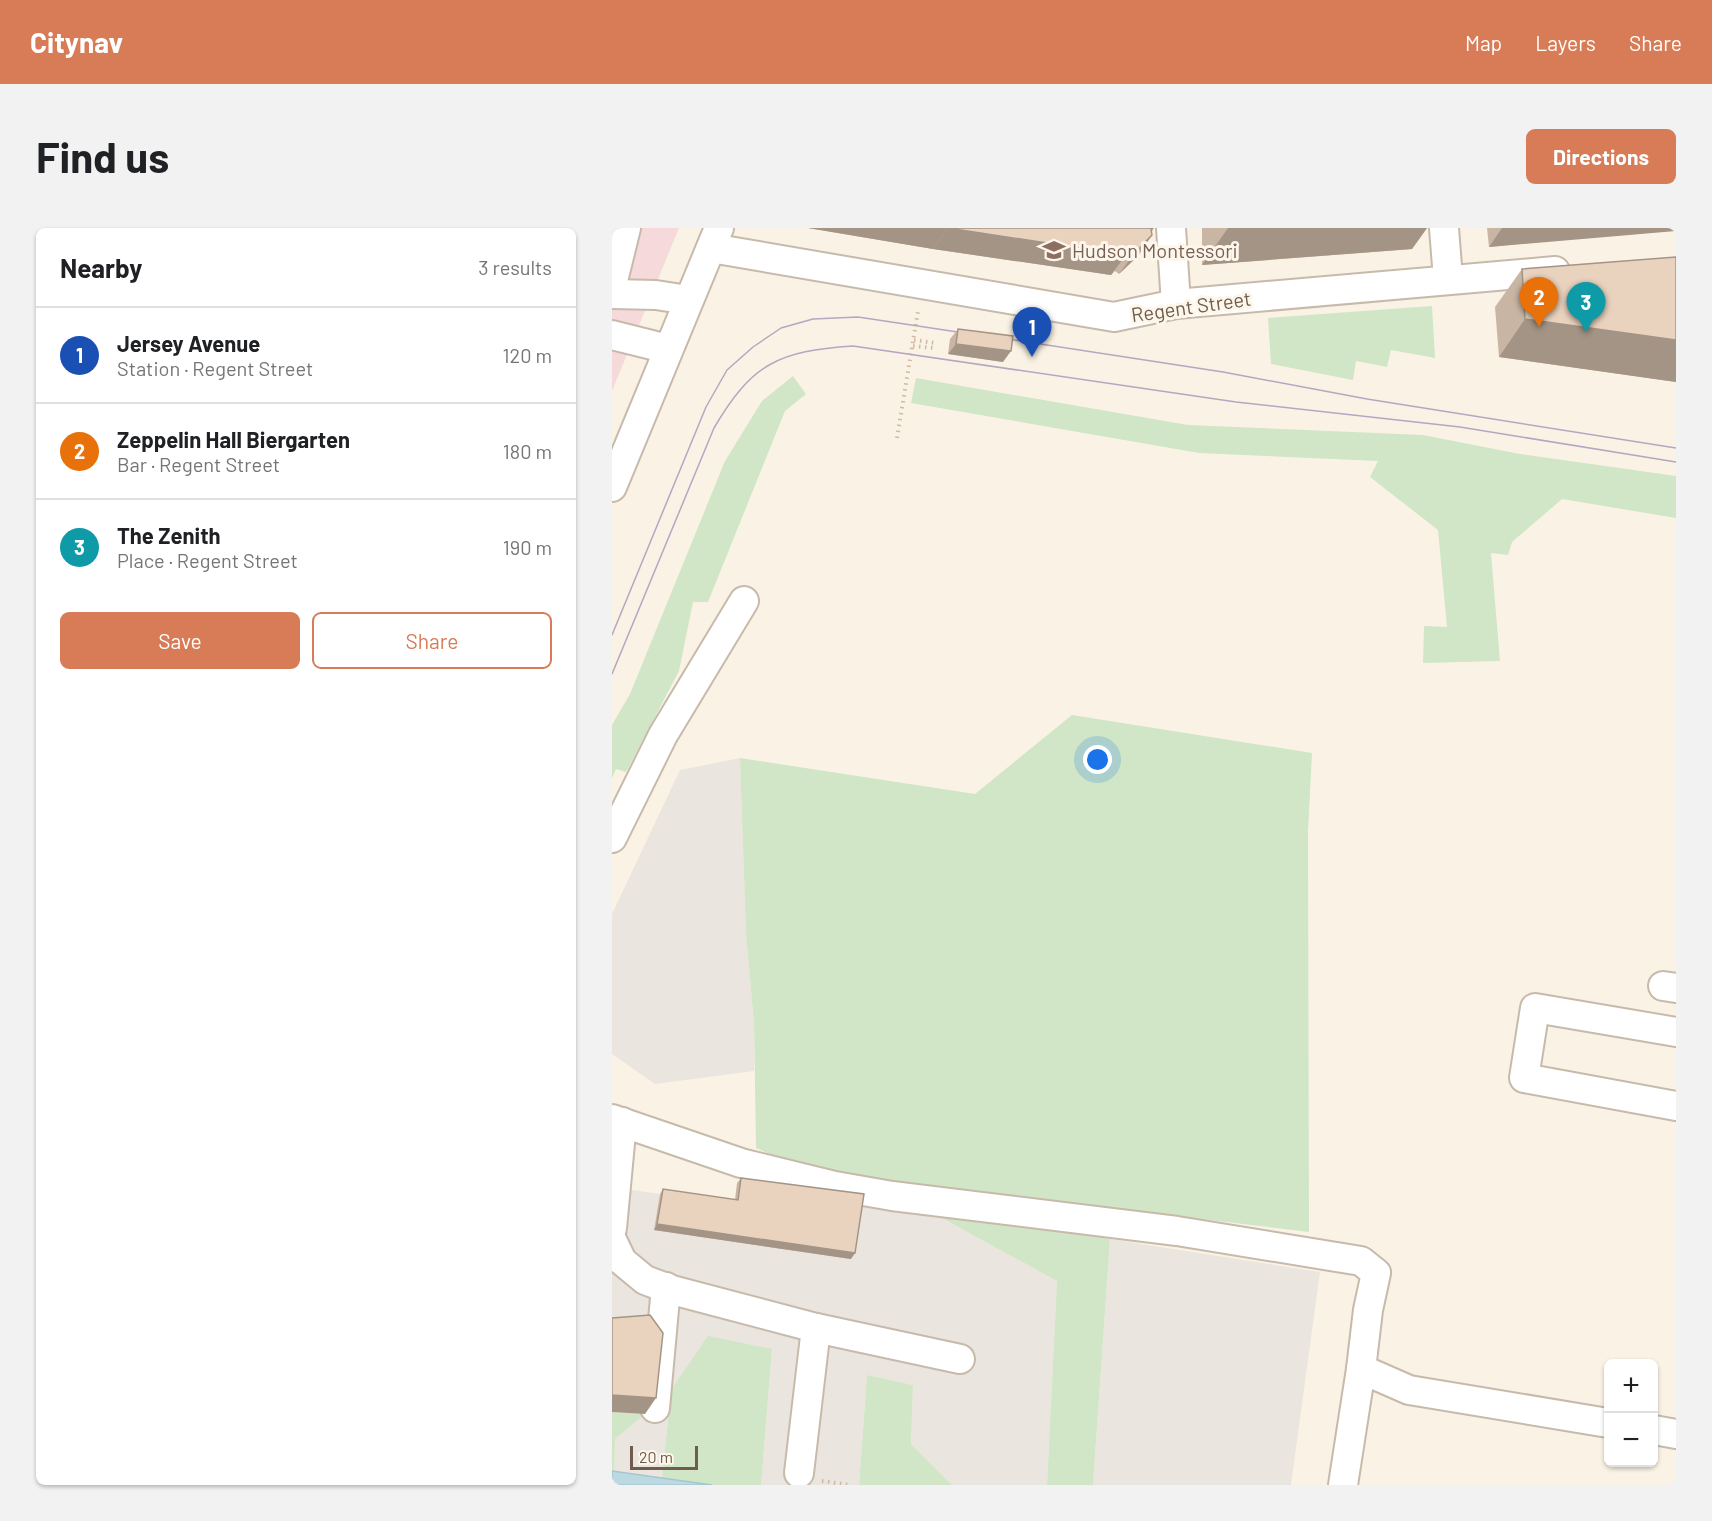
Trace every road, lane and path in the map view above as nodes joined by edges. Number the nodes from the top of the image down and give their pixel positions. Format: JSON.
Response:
{"nodes":[{"id":1,"x":626,"y":228,"type":"edge"},
{"id":2,"x":1171,"y":228,"type":"edge"},
{"id":3,"x":1444,"y":228,"type":"edge"},
{"id":4,"x":715,"y":238,"type":"edge"},
{"id":5,"x":1585,"y":269,"type":"edge"},
{"id":6,"x":1448,"y":279,"type":"junction"},
{"id":7,"x":612,"y":285,"type":"edge"},
{"id":8,"x":612,"y":294,"type":"edge"},
{"id":9,"x":688,"y":300,"type":"junction"},
{"id":10,"x":1176,"y":304,"type":"junction"},
{"id":11,"x":918,"y":310,"type":"dead end"},
{"id":12,"x":612,"y":335,"type":"edge"},
{"id":13,"x":914,"y":340,"type":"junction"},
{"id":14,"x":935,"y":343,"type":"dead end"},
{"id":15,"x":913,"y":346,"type":"junction"},
{"id":16,"x":934,"y":348,"type":"dead end"},
{"id":17,"x":668,"y":349,"type":"junction"},
{"id":18,"x":897,"y":438,"type":"dead end"},
{"id":19,"x":612,"y":487,"type":"edge"},
{"id":20,"x":744,"y":601,"type":"dead end"},
{"id":21,"x":612,"y":838,"type":"edge"},
{"id":22,"x":1676,"y":1032,"type":"edge"},
{"id":23,"x":1676,"y":1106,"type":"edge"},
{"id":24,"x":617,"y":1120,"type":"edge"},
{"id":25,"x":612,"y":1228,"type":"edge"},
{"id":26,"x":612,"y":1240,"type":"edge"},
{"id":27,"x":666,"y":1287,"type":"junction"},
{"id":28,"x":816,"y":1328,"type":"junction"},
{"id":29,"x":960,"y":1359,"type":"dead end"},
{"id":30,"x":1361,"y":1369,"type":"junction"},
{"id":31,"x":655,"y":1408,"type":"edge"},
{"id":32,"x":1604,"y":1422,"type":"edge"},
{"id":33,"x":1658,"y":1431,"type":"edge"},
{"id":34,"x":1676,"y":1434,"type":"edge"},
{"id":35,"x":806,"y":1476,"type":"joint"},
{"id":36,"x":850,"y":1485,"type":"edge"},
{"id":37,"x":1343,"y":1485,"type":"edge"}],
"edges":[{"from":1,"to":7,"type":"street"},
{"from":2,"to":10,"type":"street"},
{"from":3,"to":6,"type":"street"},
{"from":4,"to":9,"type":"street"},
{"from":4,"to":10,"type":"street","name":"Regent Street"},
{"from":5,"to":6,"type":"street","name":"Regent Street"},
{"from":6,"to":10,"type":"street","name":"Regent Street"},
{"from":8,"to":9,"type":"street"},
{"from":9,"to":17,"type":"street"},
{"from":11,"to":13,"type":"path"},
{"from":12,"to":17,"type":"street"},
{"from":13,"to":14,"type":"path"},
{"from":13,"to":15,"type":"path"},
{"from":15,"to":16,"type":"path"},
{"from":15,"to":18,"type":"path"},
{"from":17,"to":19,"type":"street"},
{"from":20,"to":21,"type":"street"},
{"from":22,"to":23,"type":"street"},
{"from":24,"to":25,"type":"street"},
{"from":24,"to":30,"type":"street"},
{"from":26,"to":27,"type":"street"},
{"from":27,"to":28,"type":"street"},
{"from":27,"to":31,"type":"street"},
{"from":28,"to":29,"type":"street"},
{"from":28,"to":35,"type":"street"},
{"from":30,"to":32,"type":"street"},
{"from":30,"to":37,"type":"street"},
{"from":33,"to":34,"type":"street"},
{"from":35,"to":36,"type":"path"}]}
